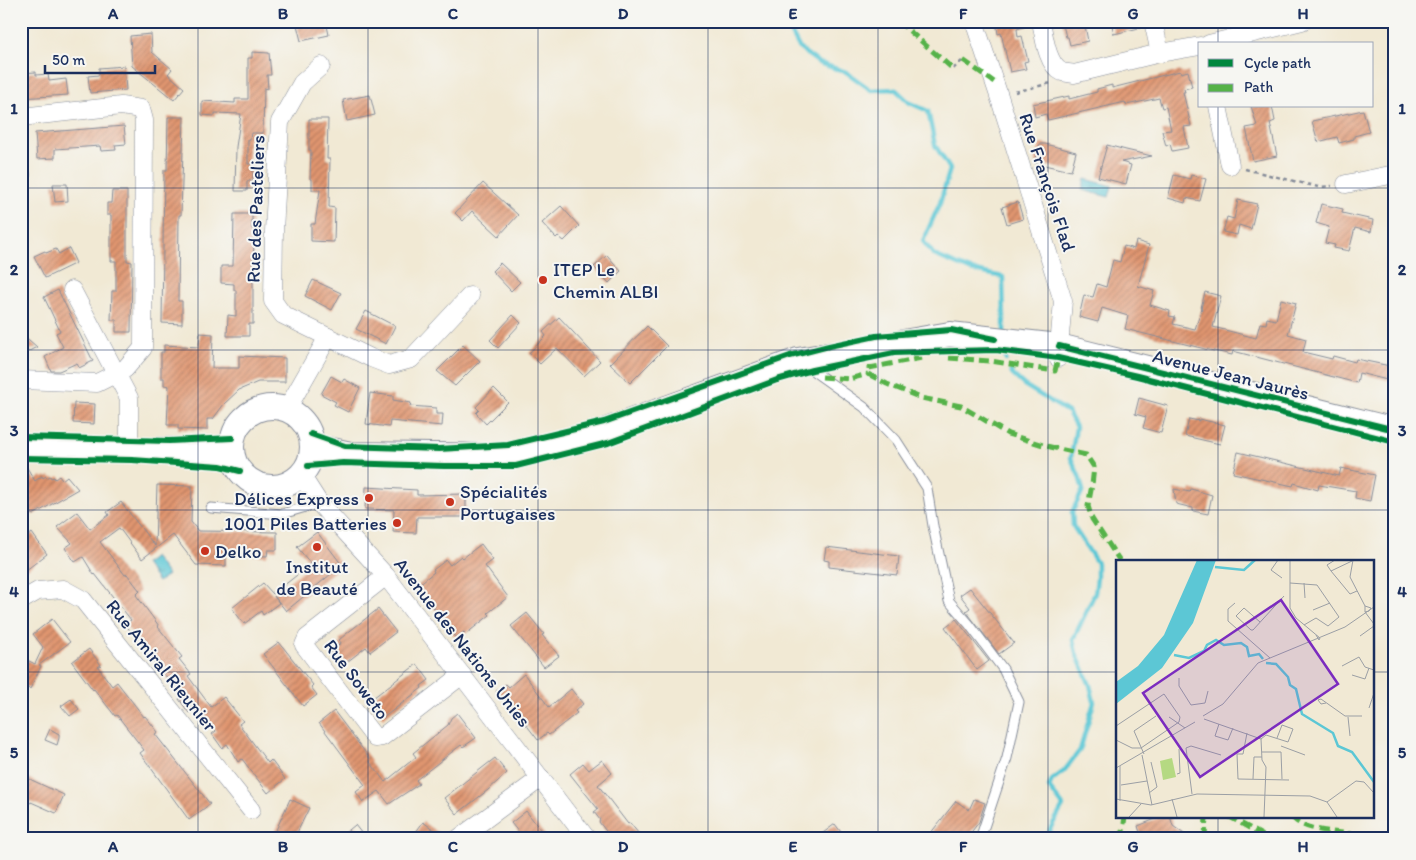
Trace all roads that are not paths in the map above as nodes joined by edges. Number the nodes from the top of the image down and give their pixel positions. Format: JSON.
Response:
{"nodes":[{"id":1,"x":974,"y":21,"type":"edge"},
{"id":2,"x":1041,"y":21,"type":"edge"},
{"id":3,"x":1153,"y":21,"type":"edge"},
{"id":4,"x":1302,"y":21,"type":"edge"},
{"id":5,"x":1217,"y":42,"type":"edge"},
{"id":6,"x":1198,"y":46,"type":"edge"},
{"id":7,"x":1160,"y":53,"type":"junction"},
{"id":8,"x":321,"y":66,"type":"dead end"},
{"id":9,"x":1218,"y":108,"type":"edge"},
{"id":10,"x":21,"y":116,"type":"edge"},
{"id":11,"x":1230,"y":165,"type":"road end"},
{"id":12,"x":1395,"y":174,"type":"edge"},
{"id":13,"x":1346,"y":184,"type":"road end"},
{"id":14,"x":72,"y":290,"type":"dead end"},
{"id":15,"x":470,"y":296,"type":"dead end"},
{"id":16,"x":328,"y":337,"type":"junction"},
{"id":17,"x":1058,"y":352,"type":"junction"},
{"id":18,"x":798,"y":360,"type":"junction"},
{"id":19,"x":115,"y":373,"type":"junction"},
{"id":20,"x":21,"y":380,"type":"edge"},
{"id":21,"x":287,"y":409,"type":"junction"},
{"id":22,"x":1395,"y":430,"type":"edge"},
{"id":23,"x":1395,"y":442,"type":"edge"},
{"id":24,"x":21,"y":446,"type":"edge"},
{"id":25,"x":313,"y":446,"type":"junction"},
{"id":26,"x":129,"y":448,"type":"junction"},
{"id":27,"x":232,"y":452,"type":"junction"},
{"id":28,"x":301,"y":475,"type":"junction"},
{"id":29,"x":319,"y":503,"type":"junction"},
{"id":30,"x":212,"y":508,"type":"dead end"},
{"id":31,"x":386,"y":576,"type":"junction"},
{"id":32,"x":21,"y":602,"type":"edge"},
{"id":33,"x":462,"y":675,"type":"junction"},
{"id":34,"x":541,"y":778,"type":"junction"},
{"id":35,"x":251,"y":810,"type":"dead end"},
{"id":36,"x":458,"y":839,"type":"edge"},
{"id":37,"x":587,"y":839,"type":"edge"},
{"id":38,"x":980,"y":839,"type":"edge"}],
"edges":[{"from":1,"to":17,"type":"street","name":"Rue François Flad"},
{"from":2,"to":7,"type":"street"},
{"from":3,"to":7,"type":"street"},
{"from":4,"to":5,"type":"street"},
{"from":6,"to":7,"type":"street"},
{"from":8,"to":16,"type":"street","name":"Rue des Pasteliers"},
{"from":9,"to":11,"type":"street"},
{"from":10,"to":19,"type":"street"},
{"from":12,"to":13,"type":"street"},
{"from":14,"to":19,"type":"street"},
{"from":15,"to":16,"type":"street","name":"Rue des Pasteliers"},
{"from":16,"to":21,"type":"street"},
{"from":17,"to":18,"type":"main road"},
{"from":17,"to":22,"type":"main road","name":"Avenue Jean Jaurès"},
{"from":17,"to":23,"type":"main road","name":"Avenue Jean Jaurès"},
{"from":18,"to":25,"type":"main road"},
{"from":18,"to":38,"type":"lane"},
{"from":19,"to":20,"type":"street"},
{"from":19,"to":26,"type":"street"},
{"from":21,"to":25,"type":"main road"},
{"from":21,"to":27,"type":"main road"},
{"from":24,"to":26,"type":"main road"},
{"from":25,"to":28,"type":"main road"},
{"from":26,"to":27,"type":"main road"},
{"from":27,"to":28,"type":"main road"},
{"from":28,"to":29,"type":"street","name":"Avenue des Nations Unies"},
{"from":29,"to":30,"type":"lane"},
{"from":29,"to":31,"type":"street","name":"Avenue des Nations Unies"},
{"from":31,"to":33,"type":"street","name":"Avenue des Nations Unies"},
{"from":31,"to":33,"type":"street","name":"Rue Soweto"},
{"from":32,"to":35,"type":"street","name":"Rue Amiral Rieunier"},
{"from":33,"to":34,"type":"street","name":"Avenue des Nations Unies"},
{"from":34,"to":36,"type":"street"},
{"from":34,"to":37,"type":"street","name":"Avenue des Nations Unies"}]}
